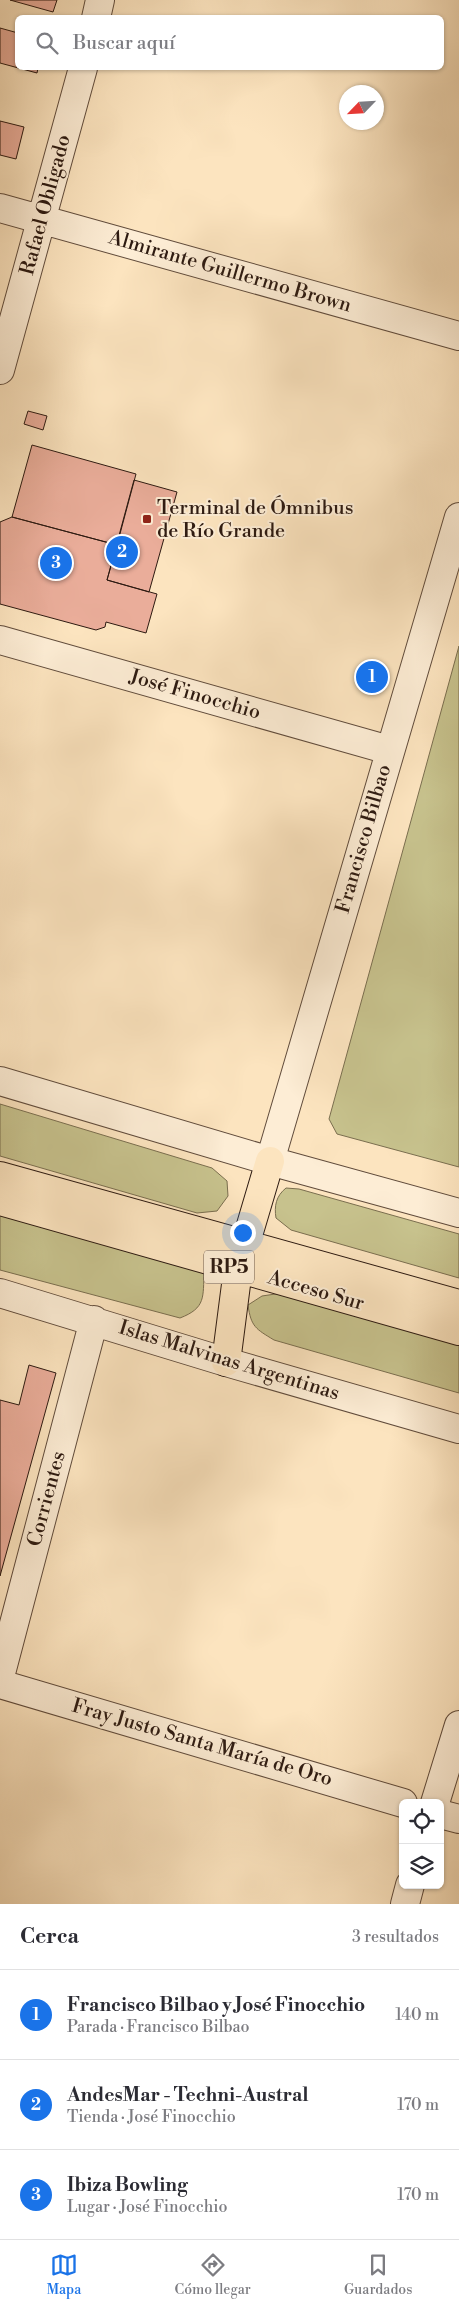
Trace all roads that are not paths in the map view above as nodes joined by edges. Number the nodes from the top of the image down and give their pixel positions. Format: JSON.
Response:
{"nodes":[{"id":1,"x":100,"y":0,"type":"edge"},
{"id":2,"x":97,"y":15,"type":"edge"},
{"id":3,"x":82,"y":70,"type":"edge"},
{"id":4,"x":0,"y":208,"type":"edge"},
{"id":5,"x":43,"y":220,"type":"junction"},
{"id":6,"x":459,"y":336,"type":"edge"},
{"id":7,"x":0,"y":370,"type":"edge"},
{"id":8,"x":459,"y":517,"type":"edge"},
{"id":9,"x":0,"y":640,"type":"edge"},
{"id":10,"x":389,"y":750,"type":"junction"},
{"id":11,"x":0,"y":1081,"type":"edge"},
{"id":12,"x":270,"y":1160,"type":"junction"},
{"id":13,"x":0,"y":1176,"type":"edge"},
{"id":14,"x":0,"y":1201,"type":"edge"},
{"id":15,"x":459,"y":1212,"type":"edge"},
{"id":16,"x":241,"y":1256,"type":"junction"},
{"id":17,"x":0,"y":1293,"type":"edge"},
{"id":18,"x":459,"y":1304,"type":"edge"},
{"id":19,"x":94,"y":1320,"type":"junction"},
{"id":20,"x":459,"y":1331,"type":"edge"},
{"id":21,"x":226,"y":1362,"type":"junction"},
{"id":22,"x":459,"y":1429,"type":"edge"},
{"id":23,"x":0,"y":1677,"type":"edge"},
{"id":24,"x":0,"y":1684,"type":"edge"},
{"id":25,"x":459,"y":1725,"type":"edge"},
{"id":26,"x":436,"y":1799,"type":"edge"},
{"id":27,"x":399,"y":1802,"type":"edge"},
{"id":28,"x":444,"y":1815,"type":"edge"},
{"id":29,"x":459,"y":1819,"type":"edge"},
{"id":30,"x":409,"y":1889,"type":"edge"},
{"id":31,"x":404,"y":1904,"type":"edge"}],
"edges":[{"from":1,"to":2,"type":"street"},
{"from":3,"to":5,"type":"street","name":"Rafael Obligado"},
{"from":4,"to":5,"type":"street","name":"Almirante Guillermo Brown"},
{"from":5,"to":6,"type":"street","name":"Almirante Guillermo Brown"},
{"from":5,"to":7,"type":"street","name":"Rafael Obligado"},
{"from":8,"to":10,"type":"street","name":"Francisco Bilbao"},
{"from":9,"to":10,"type":"street","name":"José Finocchio"},
{"from":10,"to":12,"type":"street","name":"Francisco Bilbao"},
{"from":11,"to":12,"type":"street"},
{"from":12,"to":15,"type":"street"},
{"from":12,"to":16,"type":"main road"},
{"from":13,"to":16,"type":"main road","name":"Acceso Sur","number":"RP5"},
{"from":14,"to":16,"type":"main road","name":"Acceso Sur","number":"RP5"},
{"from":16,"to":18,"type":"main road","name":"Acceso Sur","number":"RP5"},
{"from":16,"to":20,"type":"main road","name":"Acceso Sur","number":"RP5"},
{"from":16,"to":21,"type":"main road"},
{"from":17,"to":19,"type":"street","name":"Islas Malvinas Argentinas"},
{"from":19,"to":21,"type":"street","name":"Islas Malvinas Argentinas"},
{"from":19,"to":23,"type":"street","name":"Corrientes"},
{"from":21,"to":22,"type":"street","name":"Islas Malvinas Argentinas"},
{"from":24,"to":27,"type":"street","name":"Fray Justo Santa María de Oro"},
{"from":25,"to":26,"type":"street"},
{"from":28,"to":29,"type":"street"},
{"from":30,"to":31,"type":"street"}]}
